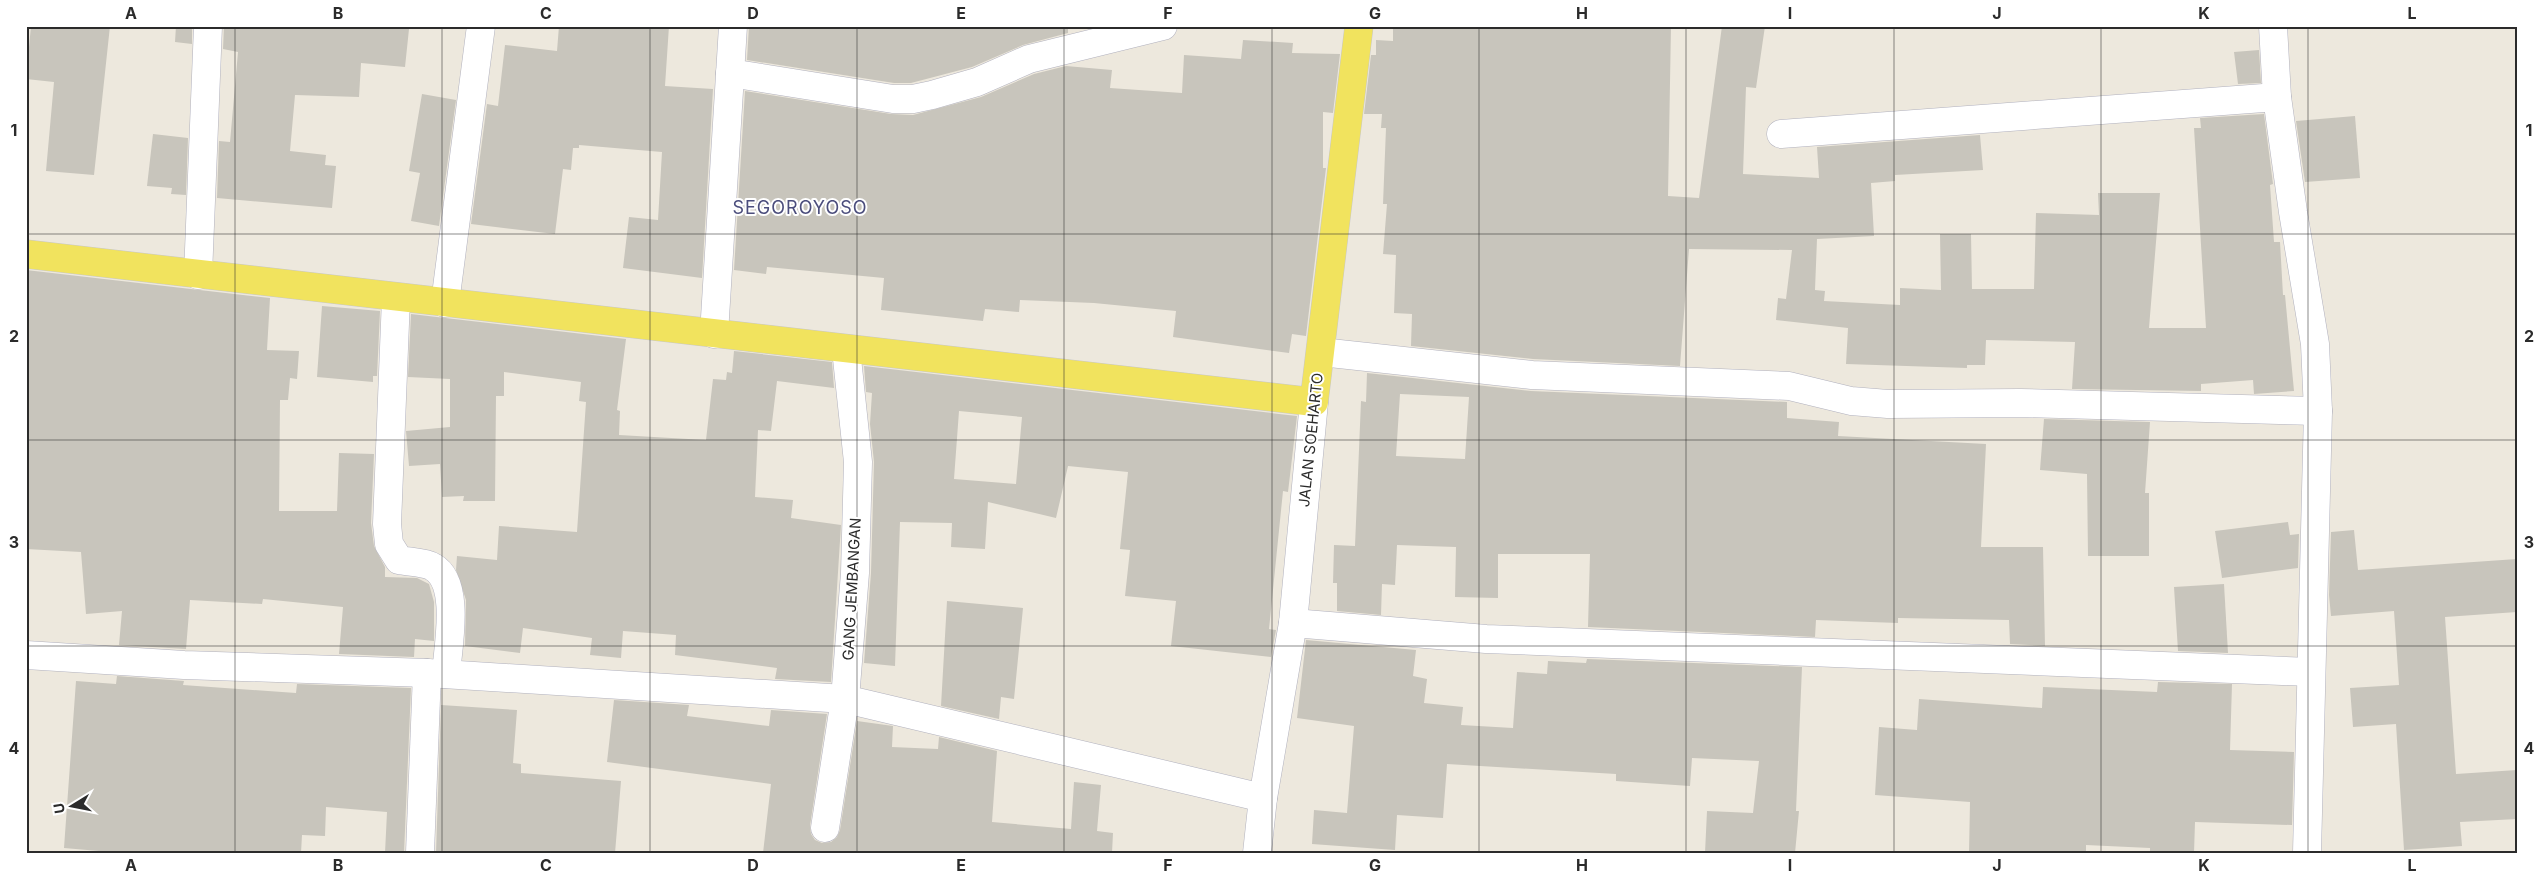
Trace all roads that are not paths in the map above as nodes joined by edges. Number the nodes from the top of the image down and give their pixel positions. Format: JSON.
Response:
{"nodes":[{"id":1,"x":208,"y":26,"type":"edge"},
{"id":2,"x":481,"y":26,"type":"edge"},
{"id":3,"x":733,"y":26,"type":"edge"},
{"id":4,"x":1163,"y":26,"type":"edge"},
{"id":5,"x":1360,"y":26,"type":"edge"},
{"id":6,"x":2273,"y":26,"type":"edge"},
{"id":7,"x":730,"y":73,"type":"junction"},
{"id":8,"x":2277,"y":97,"type":"junction"},
{"id":9,"x":1781,"y":134,"type":"dead end"},
{"id":10,"x":26,"y":254,"type":"edge"},
{"id":11,"x":198,"y":275,"type":"junction"},
{"id":12,"x":396,"y":298,"type":"junction"},
{"id":13,"x":445,"y":303,"type":"junction"},
{"id":14,"x":714,"y":334,"type":"junction"},
{"id":15,"x":846,"y":349,"type":"junction"},
{"id":16,"x":1321,"y":352,"type":"junction"},
{"id":17,"x":1314,"y":402,"type":"junction"},
{"id":18,"x":2318,"y":410,"type":"junction"},
{"id":19,"x":1293,"y":623,"type":"junction"},
{"id":20,"x":26,"y":655,"type":"edge"},
{"id":21,"x":2310,"y":672,"type":"junction"},
{"id":22,"x":437,"y":673,"type":"junction"},
{"id":23,"x":845,"y":699,"type":"junction"},
{"id":24,"x":1263,"y":798,"type":"junction"},
{"id":25,"x":825,"y":828,"type":"dead end"},
{"id":26,"x":420,"y":853,"type":"edge"},
{"id":27,"x":1257,"y":853,"type":"edge"},
{"id":28,"x":2307,"y":853,"type":"edge"}],
"edges":[{"from":1,"to":11,"type":"street"},
{"from":2,"to":13,"type":"street"},
{"from":3,"to":7,"type":"street"},
{"from":4,"to":7,"type":"street"},
{"from":5,"to":16,"type":"main road","name":"JALAN SOEHARTO"},
{"from":6,"to":8,"type":"street"},
{"from":7,"to":14,"type":"street"},
{"from":8,"to":9,"type":"street"},
{"from":8,"to":18,"type":"street"},
{"from":10,"to":11,"type":"main road"},
{"from":11,"to":12,"type":"main road"},
{"from":12,"to":13,"type":"main road"},
{"from":12,"to":22,"type":"street"},
{"from":13,"to":14,"type":"main road"},
{"from":14,"to":15,"type":"main road"},
{"from":15,"to":17,"type":"main road"},
{"from":15,"to":23,"type":"street","name":"GANG JEMBANGAN"},
{"from":16,"to":17,"type":"main road","name":"JALAN SOEHARTO"},
{"from":16,"to":18,"type":"street"},
{"from":17,"to":19,"type":"street","name":"JALAN SOEHARTO"},
{"from":18,"to":21,"type":"street"},
{"from":19,"to":21,"type":"street"},
{"from":19,"to":24,"type":"street","name":"JALAN SOEHARTO"},
{"from":20,"to":22,"type":"street"},
{"from":21,"to":28,"type":"street"},
{"from":22,"to":23,"type":"street"},
{"from":22,"to":26,"type":"street"},
{"from":23,"to":24,"type":"street"},
{"from":23,"to":25,"type":"street","name":"GANG JEMBANGAN"},
{"from":24,"to":27,"type":"street","name":"JALAN SOEHARTO"}]}
